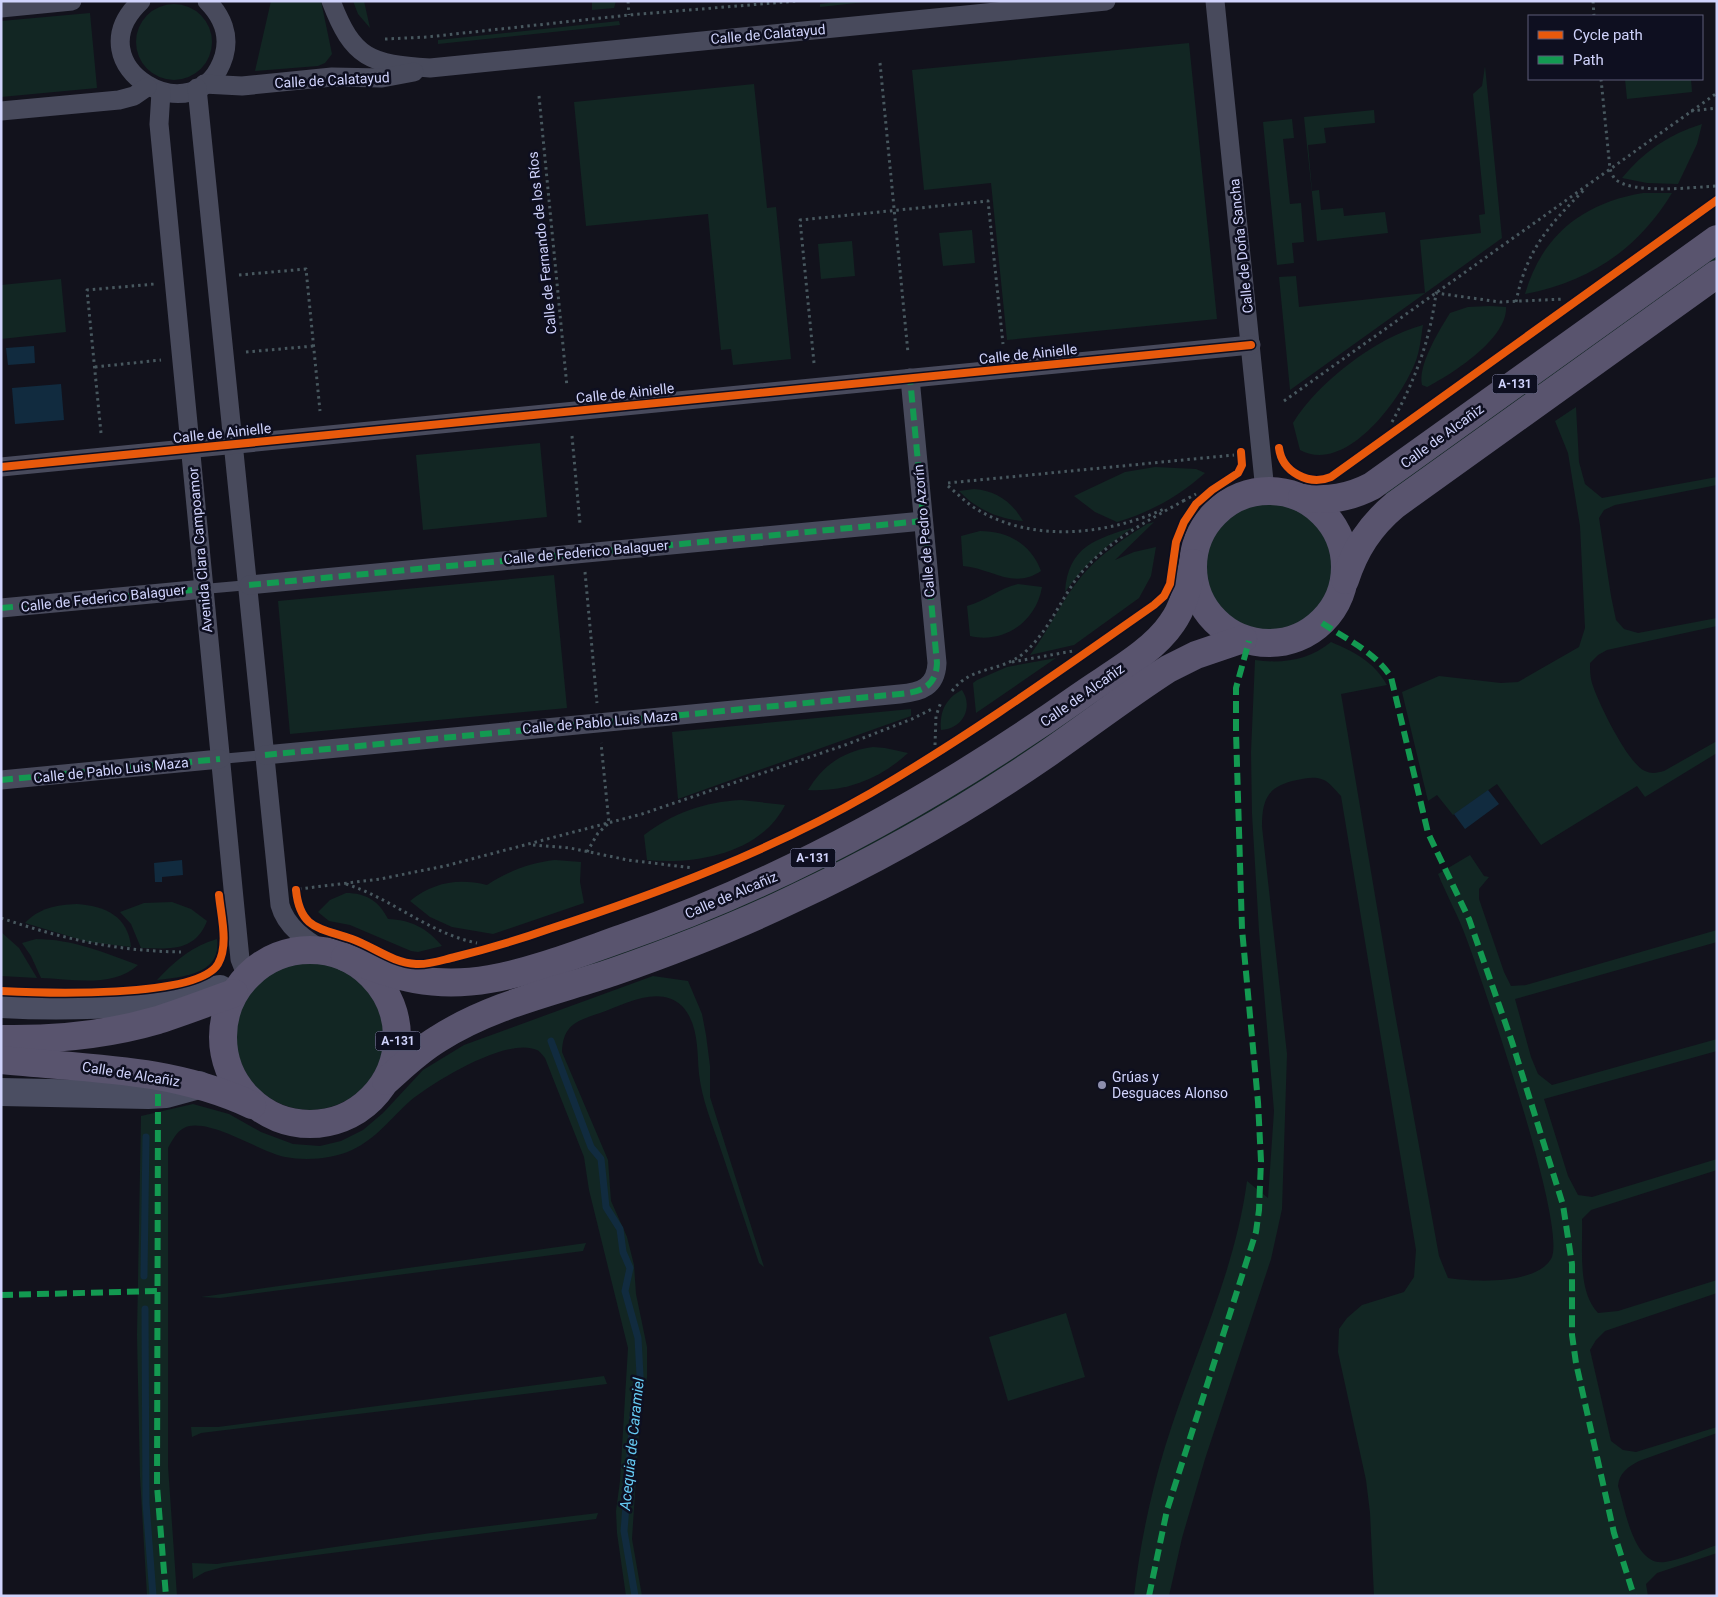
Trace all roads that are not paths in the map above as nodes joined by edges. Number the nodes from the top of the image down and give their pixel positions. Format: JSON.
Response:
{"nodes":[{"id":1,"x":72,"y":1,"type":"edge"},
{"id":2,"x":141,"y":1,"type":"edge"},
{"id":3,"x":207,"y":1,"type":"edge"},
{"id":4,"x":332,"y":1,"type":"edge"},
{"id":5,"x":1106,"y":1,"type":"edge"},
{"id":6,"x":1215,"y":1,"type":"edge"},
{"id":7,"x":1,"y":8,"type":"edge"},
{"id":8,"x":430,"y":68,"type":"junction"},
{"id":9,"x":200,"y":86,"type":"junction"},
{"id":10,"x":154,"y":90,"type":"junction"},
{"id":11,"x":1,"y":111,"type":"edge"},
{"id":12,"x":1717,"y":239,"type":"edge"},
{"id":13,"x":1717,"y":274,"type":"edge"},
{"id":14,"x":1251,"y":345,"type":"junction"},
{"id":15,"x":910,"y":378,"type":"junction"},
{"id":16,"x":235,"y":444,"type":"junction"},
{"id":17,"x":190,"y":449,"type":"junction"},
{"id":18,"x":1,"y":467,"type":"edge"},
{"id":19,"x":1265,"y":491,"type":"junction"},
{"id":20,"x":1302,"y":498,"type":"junction"},
{"id":21,"x":924,"y":521,"type":"junction"},
{"id":22,"x":1193,"y":563,"type":"junction"},
{"id":23,"x":1345,"y":580,"type":"junction"},
{"id":24,"x":249,"y":585,"type":"junction"},
{"id":25,"x":204,"y":588,"type":"junction"},
{"id":26,"x":1,"y":608,"type":"edge"},
{"id":27,"x":1243,"y":639,"type":"junction"},
{"id":28,"x":932,"y":683,"type":"joint"},
{"id":29,"x":265,"y":754,"type":"junction"},
{"id":30,"x":220,"y":759,"type":"junction"},
{"id":31,"x":1,"y":780,"type":"edge"},
{"id":32,"x":335,"y":954,"type":"junction"},
{"id":33,"x":241,"y":984,"type":"junction"},
{"id":34,"x":1,"y":1004,"type":"edge"},
{"id":35,"x":1,"y":1039,"type":"edge"},
{"id":36,"x":1,"y":1060,"type":"edge"},
{"id":37,"x":386,"y":1081,"type":"junction"},
{"id":38,"x":199,"y":1085,"type":"junction"},
{"id":39,"x":1,"y":1092,"type":"edge"},
{"id":40,"x":257,"y":1107,"type":"junction"}],
"edges":[{"from":1,"to":7,"type":"street"},
{"from":2,"to":10,"type":"street"},
{"from":3,"to":9,"type":"street"},
{"from":4,"to":8,"type":"street","name":"Calle de Calatayud"},
{"from":5,"to":8,"type":"street","name":"Calle de Calatayud"},
{"from":6,"to":14,"type":"street","name":"Calle de Doña Sancha"},
{"from":8,"to":9,"type":"street","name":"Calle de Calatayud"},
{"from":9,"to":10,"type":"street","name":"Calle de Calatayud"},
{"from":9,"to":16,"type":"street"},
{"from":10,"to":11,"type":"street"},
{"from":10,"to":17,"type":"street","name":"Avenida Clara Campoamor"},
{"from":12,"to":20,"type":"main road","name":"Calle de Alcañiz","number":"A-131"},
{"from":13,"to":23,"type":"main road","name":"Calle de Alcañiz","number":"A-131"},
{"from":14,"to":15,"type":"street","name":"Calle de Ainielle"},
{"from":14,"to":19,"type":"street","name":"Calle de Doña Sancha"},
{"from":15,"to":16,"type":"street","name":"Calle de Ainielle"},
{"from":15,"to":21,"type":"street","name":"Calle de Pedro Azorín"},
{"from":16,"to":17,"type":"street","name":"Calle de Ainielle"},
{"from":16,"to":24,"type":"street"},
{"from":17,"to":18,"type":"street","name":"Calle de Ainielle"},
{"from":17,"to":25,"type":"street","name":"Avenida Clara Campoamor"},
{"from":19,"to":20,"type":"main road","number":"A-131"},
{"from":19,"to":22,"type":"main road","number":"A-131"},
{"from":20,"to":23,"type":"main road","number":"A-131"},
{"from":21,"to":24,"type":"street","name":"Calle de Federico Balaguer"},
{"from":21,"to":28,"type":"street","name":"Calle de Pedro Azorín"},
{"from":22,"to":27,"type":"main road","number":"A-131"},
{"from":22,"to":32,"type":"main road","name":"Calle de Alcañiz","number":"A-131"},
{"from":23,"to":27,"type":"main road","number":"A-131"},
{"from":24,"to":25,"type":"lane"},
{"from":24,"to":29,"type":"street"},
{"from":25,"to":26,"type":"street","name":"Calle de Federico Balaguer"},
{"from":25,"to":30,"type":"street","name":"Avenida Clara Campoamor"},
{"from":27,"to":37,"type":"main road","name":"Calle de Alcañiz","number":"A-131"},
{"from":28,"to":29,"type":"street","name":"Calle de Pablo Luis Maza"},
{"from":29,"to":30,"type":"lane"},
{"from":29,"to":32,"type":"street"},
{"from":30,"to":31,"type":"street","name":"Calle de Pablo Luis Maza"},
{"from":30,"to":33,"type":"street","name":"Avenida Clara Campoamor"},
{"from":32,"to":33,"type":"main road","number":"A-131"},
{"from":32,"to":37,"type":"main road","number":"A-131"},
{"from":33,"to":34,"type":"main road"},
{"from":33,"to":35,"type":"main road","number":"A-131"},
{"from":33,"to":40,"type":"main road","number":"A-131"},
{"from":36,"to":38,"type":"main road","name":"Calle de Alcañiz","number":"A-131"},
{"from":37,"to":40,"type":"main road","number":"A-131"},
{"from":38,"to":39,"type":"main road"},
{"from":38,"to":40,"type":"main road","name":"Calle de Alcañiz","number":"A-131"}]}
